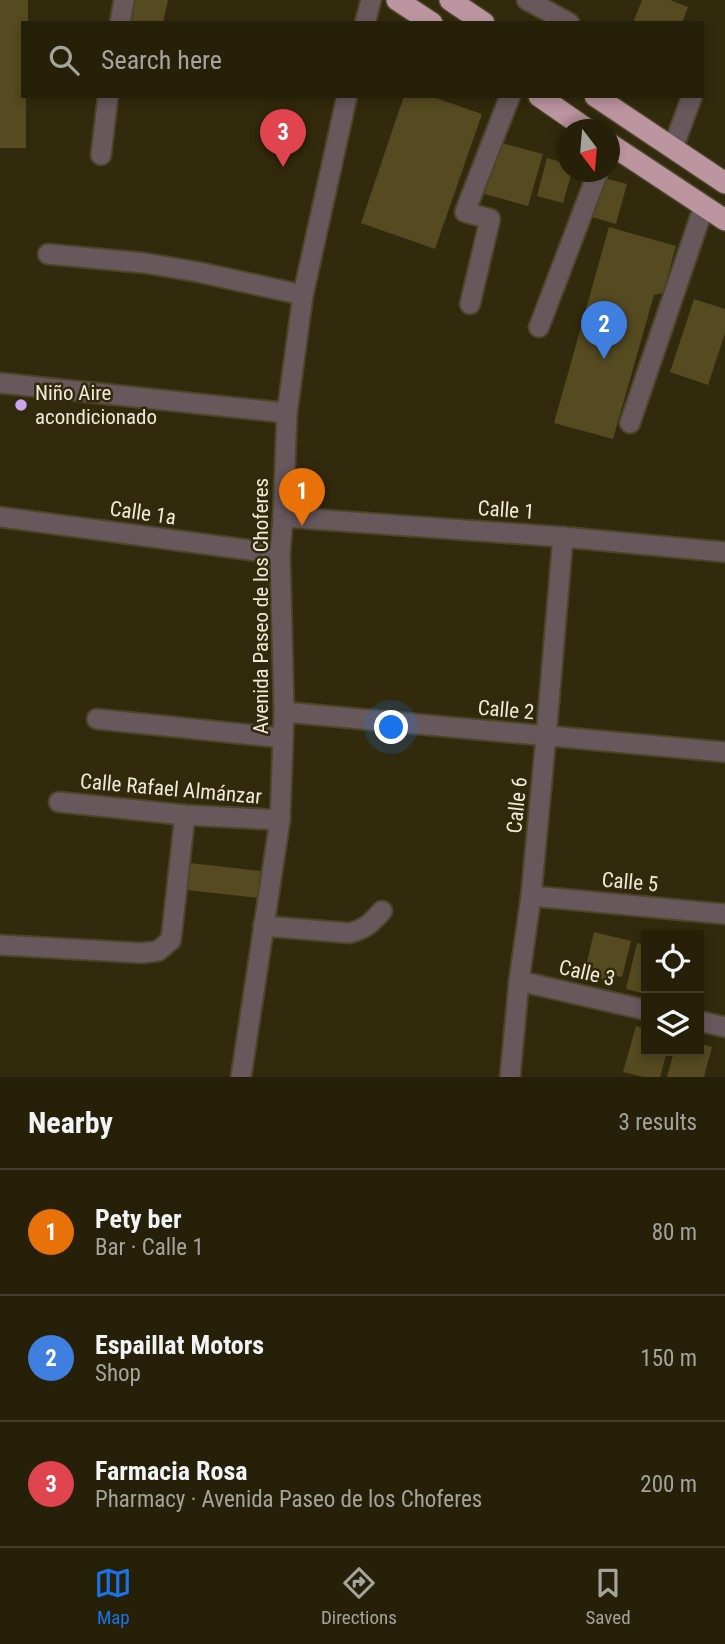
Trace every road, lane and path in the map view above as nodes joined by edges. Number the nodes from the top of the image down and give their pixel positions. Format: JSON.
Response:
{"nodes":[{"id":1,"x":124,"y":0,"type":"edge"},
{"id":2,"x":371,"y":0,"type":"edge"},
{"id":3,"x":397,"y":0,"type":"edge"},
{"id":4,"x":450,"y":0,"type":"edge"},
{"id":5,"x":527,"y":0,"type":"edge"},
{"id":6,"x":120,"y":21,"type":"edge"},
{"id":7,"x":366,"y":21,"type":"edge"},
{"id":8,"x":429,"y":21,"type":"edge"},
{"id":9,"x":481,"y":21,"type":"edge"},
{"id":10,"x":565,"y":21,"type":"edge"},
{"id":11,"x":108,"y":98,"type":"edge"},
{"id":12,"x":347,"y":98,"type":"edge"},
{"id":13,"x":509,"y":98,"type":"edge"},
{"id":14,"x":542,"y":98,"type":"edge"},
{"id":15,"x":598,"y":98,"type":"edge"},
{"id":16,"x":691,"y":98,"type":"edge"},
{"id":17,"x":572,"y":119,"type":"edge"},
{"id":18,"x":673,"y":148,"type":"junction"},
{"id":19,"x":620,"y":151,"type":"edge"},
{"id":20,"x":100,"y":155,"type":"dead end"},
{"id":21,"x":594,"y":182,"type":"edge"},
{"id":22,"x":725,"y":183,"type":"edge"},
{"id":23,"x":704,"y":206,"type":"junction"},
{"id":24,"x":725,"y":220,"type":"edge"},
{"id":25,"x":48,"y":254,"type":"dead end"},
{"id":26,"x":303,"y":295,"type":"junction"},
{"id":27,"x":470,"y":304,"type":"dead end"},
{"id":28,"x":539,"y":327,"type":"dead end"},
{"id":29,"x":0,"y":383,"type":"edge"},
{"id":30,"x":287,"y":412,"type":"junction"},
{"id":31,"x":630,"y":424,"type":"dead end"},
{"id":32,"x":0,"y":517,"type":"edge"},
{"id":33,"x":283,"y":517,"type":"junction"},
{"id":34,"x":563,"y":537,"type":"junction"},
{"id":35,"x":725,"y":552,"type":"edge"},
{"id":36,"x":280,"y":554,"type":"junction"},
{"id":37,"x":284,"y":712,"type":"junction"},
{"id":38,"x":97,"y":719,"type":"dead end"},
{"id":39,"x":547,"y":737,"type":"junction"},
{"id":40,"x":283,"y":738,"type":"junction"},
{"id":41,"x":725,"y":752,"type":"edge"},
{"id":42,"x":59,"y":802,"type":"dead end"},
{"id":43,"x":185,"y":815,"type":"junction"},
{"id":44,"x":279,"y":820,"type":"junction"},
{"id":45,"x":531,"y":896,"type":"junction"},
{"id":46,"x":383,"y":911,"type":"dead end"},
{"id":47,"x":725,"y":914,"type":"edge"},
{"id":48,"x":263,"y":926,"type":"junction"},
{"id":49,"x":0,"y":945,"type":"edge"},
{"id":50,"x":519,"y":981,"type":"junction"},
{"id":51,"x":641,"y":1009,"type":"edge"},
{"id":52,"x":704,"y":1022,"type":"edge"},
{"id":53,"x":725,"y":1027,"type":"edge"},
{"id":54,"x":241,"y":1077,"type":"edge"},
{"id":55,"x":510,"y":1077,"type":"edge"}],
"edges":[{"from":1,"to":6,"type":"street"},
{"from":2,"to":7,"type":"street"},
{"from":3,"to":8,"type":"highway"},
{"from":4,"to":9,"type":"highway"},
{"from":5,"to":10,"type":"street"},
{"from":11,"to":20,"type":"street"},
{"from":12,"to":26,"type":"street","name":"Avenida Paseo de los Choferes"},
{"from":13,"to":27,"type":"street"},
{"from":14,"to":17,"type":"highway"},
{"from":15,"to":18,"type":"highway"},
{"from":16,"to":18,"type":"street"},
{"from":18,"to":22,"type":"highway"},
{"from":19,"to":23,"type":"highway"},
{"from":21,"to":28,"type":"street"},
{"from":23,"to":24,"type":"highway"},
{"from":23,"to":31,"type":"street"},
{"from":25,"to":26,"type":"street"},
{"from":26,"to":30,"type":"street","name":"Avenida Paseo de los Choferes"},
{"from":29,"to":30,"type":"street"},
{"from":30,"to":33,"type":"street","name":"Avenida Paseo de los Choferes"},
{"from":32,"to":36,"type":"street","name":"Calle 1a"},
{"from":33,"to":34,"type":"street","name":"Calle 1"},
{"from":33,"to":36,"type":"street","name":"Avenida Paseo de los Choferes"},
{"from":34,"to":35,"type":"street","name":"Calle 1"},
{"from":34,"to":39,"type":"street","name":"Calle 6"},
{"from":36,"to":37,"type":"street","name":"Avenida Paseo de los Choferes"},
{"from":37,"to":39,"type":"street","name":"Calle 2"},
{"from":37,"to":40,"type":"street","name":"Avenida Paseo de los Choferes"},
{"from":38,"to":40,"type":"street"},
{"from":39,"to":41,"type":"street","name":"Calle 2"},
{"from":39,"to":45,"type":"street","name":"Calle 6"},
{"from":40,"to":44,"type":"street","name":"Avenida Paseo de los Choferes"},
{"from":42,"to":43,"type":"street","name":"Calle Rafael Almánzar"},
{"from":43,"to":44,"type":"street","name":"Calle Rafael Almánzar"},
{"from":43,"to":49,"type":"street"},
{"from":44,"to":48,"type":"street","name":"Avenida Paseo de los Choferes"},
{"from":45,"to":47,"type":"street","name":"Calle 5"},
{"from":45,"to":50,"type":"street","name":"Calle 6"},
{"from":46,"to":48,"type":"street"},
{"from":48,"to":54,"type":"street","name":"Avenida Paseo de los Choferes"},
{"from":50,"to":51,"type":"street","name":"Calle 3"},
{"from":50,"to":55,"type":"street","name":"Calle 6"},
{"from":52,"to":53,"type":"street"}]}
